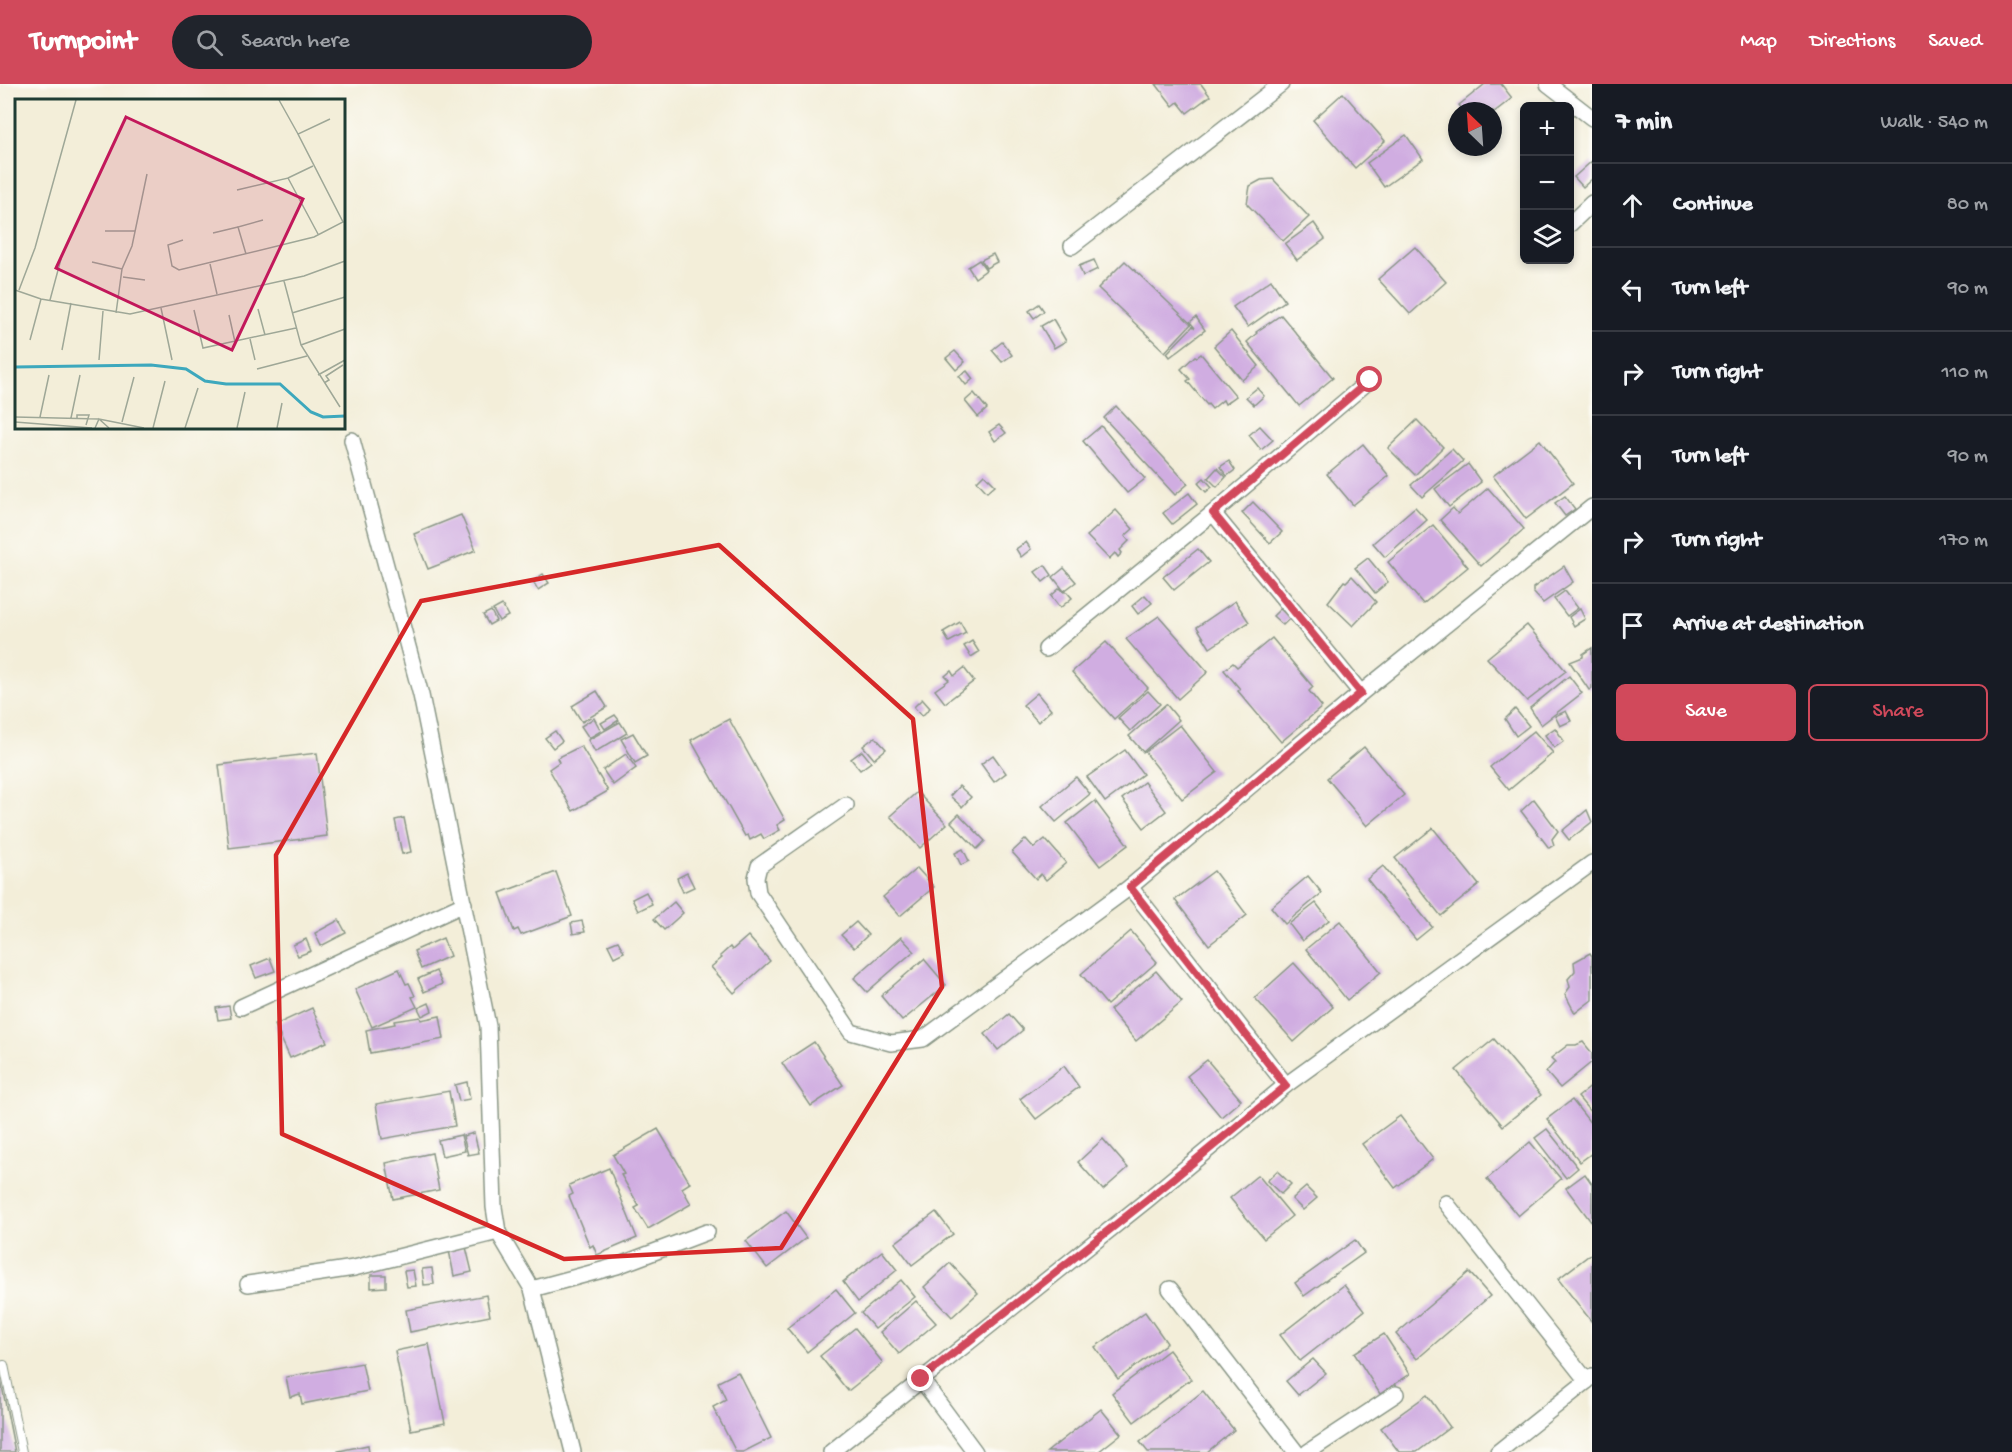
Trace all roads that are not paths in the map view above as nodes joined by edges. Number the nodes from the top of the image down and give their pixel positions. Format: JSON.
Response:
{"nodes":[{"id":1,"x":1281,"y":84,"type":"edge"},
{"id":2,"x":1548,"y":84,"type":"edge"},
{"id":3,"x":1592,"y":118,"type":"edge"},
{"id":4,"x":1592,"y":203,"type":"edge"},
{"id":5,"x":1574,"y":219,"type":"edge"},
{"id":6,"x":1072,"y":246,"type":"dead end"},
{"id":7,"x":1370,"y":380,"type":"dead end"},
{"id":8,"x":352,"y":440,"type":"dead end"},
{"id":9,"x":1592,"y":507,"type":"edge"},
{"id":10,"x":1213,"y":513,"type":"junction"},
{"id":11,"x":1046,"y":649,"type":"dead end"},
{"id":12,"x":1361,"y":693,"type":"junction"},
{"id":13,"x":846,"y":805,"type":"dead end"},
{"id":14,"x":1592,"y":863,"type":"edge"},
{"id":15,"x":1130,"y":887,"type":"junction"},
{"id":16,"x":464,"y":904,"type":"junction"},
{"id":17,"x":241,"y":1006,"type":"dead end"},
{"id":18,"x":1286,"y":1086,"type":"junction"},
{"id":19,"x":1446,"y":1203,"type":"dead end"},
{"id":20,"x":498,"y":1232,"type":"junction"},
{"id":21,"x":707,"y":1232,"type":"dead end"},
{"id":22,"x":248,"y":1284,"type":"dead end"},
{"id":23,"x":532,"y":1289,"type":"junction"},
{"id":24,"x":1170,"y":1289,"type":"dead end"},
{"id":25,"x":4,"y":1365,"type":"dead end"},
{"id":26,"x":921,"y":1379,"type":"junction"},
{"id":27,"x":1590,"y":1379,"type":"edge"},
{"id":28,"x":1395,"y":1394,"type":"dead end"},
{"id":29,"x":22,"y":1452,"type":"edge"},
{"id":30,"x":573,"y":1452,"type":"edge"},
{"id":31,"x":831,"y":1452,"type":"edge"},
{"id":32,"x":975,"y":1452,"type":"edge"},
{"id":33,"x":1296,"y":1452,"type":"edge"},
{"id":34,"x":1308,"y":1452,"type":"edge"},
{"id":35,"x":1498,"y":1452,"type":"edge"}],
"edges":[{"from":1,"to":6,"type":"street"},
{"from":2,"to":3,"type":"street"},
{"from":4,"to":5,"type":"street"},
{"from":7,"to":10,"type":"street"},
{"from":8,"to":16,"type":"street"},
{"from":9,"to":12,"type":"street"},
{"from":10,"to":11,"type":"street"},
{"from":10,"to":12,"type":"street"},
{"from":12,"to":15,"type":"street"},
{"from":13,"to":15,"type":"street"},
{"from":14,"to":18,"type":"street"},
{"from":15,"to":18,"type":"street"},
{"from":16,"to":17,"type":"street"},
{"from":16,"to":20,"type":"street"},
{"from":18,"to":26,"type":"street"},
{"from":19,"to":27,"type":"street"},
{"from":20,"to":22,"type":"street"},
{"from":20,"to":23,"type":"street"},
{"from":21,"to":23,"type":"street"},
{"from":23,"to":30,"type":"street"},
{"from":24,"to":33,"type":"street"},
{"from":25,"to":29,"type":"lane"},
{"from":26,"to":31,"type":"street"},
{"from":26,"to":32,"type":"street"},
{"from":27,"to":35,"type":"street"},
{"from":28,"to":34,"type":"street"}]}
